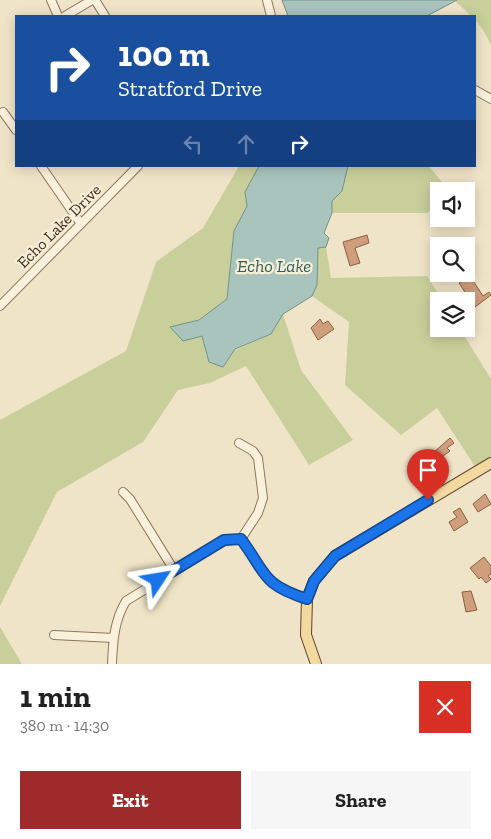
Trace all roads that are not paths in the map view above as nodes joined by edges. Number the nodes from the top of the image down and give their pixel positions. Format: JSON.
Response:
{"nodes":[{"id":1,"x":51,"y":0,"type":"edge"},
{"id":2,"x":94,"y":0,"type":"edge"},
{"id":3,"x":267,"y":0,"type":"edge"},
{"id":4,"x":58,"y":15,"type":"edge"},
{"id":5,"x":67,"y":15,"type":"edge"},
{"id":6,"x":104,"y":15,"type":"edge"},
{"id":7,"x":271,"y":15,"type":"edge"},
{"id":8,"x":476,"y":91,"type":"edge"},
{"id":9,"x":491,"y":99,"type":"edge"},
{"id":10,"x":3,"y":112,"type":"dead end"},
{"id":11,"x":15,"y":129,"type":"edge"},
{"id":12,"x":42,"y":167,"type":"edge"},
{"id":13,"x":137,"y":167,"type":"edge"},
{"id":14,"x":81,"y":224,"type":"junction"},
{"id":15,"x":0,"y":306,"type":"edge"},
{"id":16,"x":239,"y":443,"type":"dead end"},
{"id":17,"x":491,"y":463,"type":"edge"},
{"id":18,"x":123,"y":492,"type":"dead end"},
{"id":19,"x":241,"y":539,"type":"junction"},
{"id":20,"x":174,"y":570,"type":"junction"},
{"id":21,"x":307,"y":599,"type":"junction"},
{"id":22,"x":54,"y":635,"type":"dead end"},
{"id":23,"x":113,"y":638,"type":"junction"},
{"id":24,"x":112,"y":664,"type":"edge"},
{"id":25,"x":316,"y":664,"type":"edge"}],
"edges":[{"from":1,"to":4,"type":"street"},
{"from":2,"to":5,"type":"street"},
{"from":2,"to":6,"type":"street"},
{"from":3,"to":7,"type":"street"},
{"from":8,"to":9,"type":"street"},
{"from":10,"to":11,"type":"street"},
{"from":12,"to":14,"type":"street"},
{"from":13,"to":14,"type":"street","name":"Echo Lake Drive"},
{"from":14,"to":15,"type":"street","name":"Echo Lake Drive"},
{"from":16,"to":19,"type":"street"},
{"from":17,"to":21,"type":"main road"},
{"from":18,"to":20,"type":"street"},
{"from":19,"to":20,"type":"street"},
{"from":19,"to":21,"type":"street"},
{"from":20,"to":23,"type":"street"},
{"from":21,"to":25,"type":"main road"},
{"from":22,"to":23,"type":"street"},
{"from":23,"to":24,"type":"street"}]}
